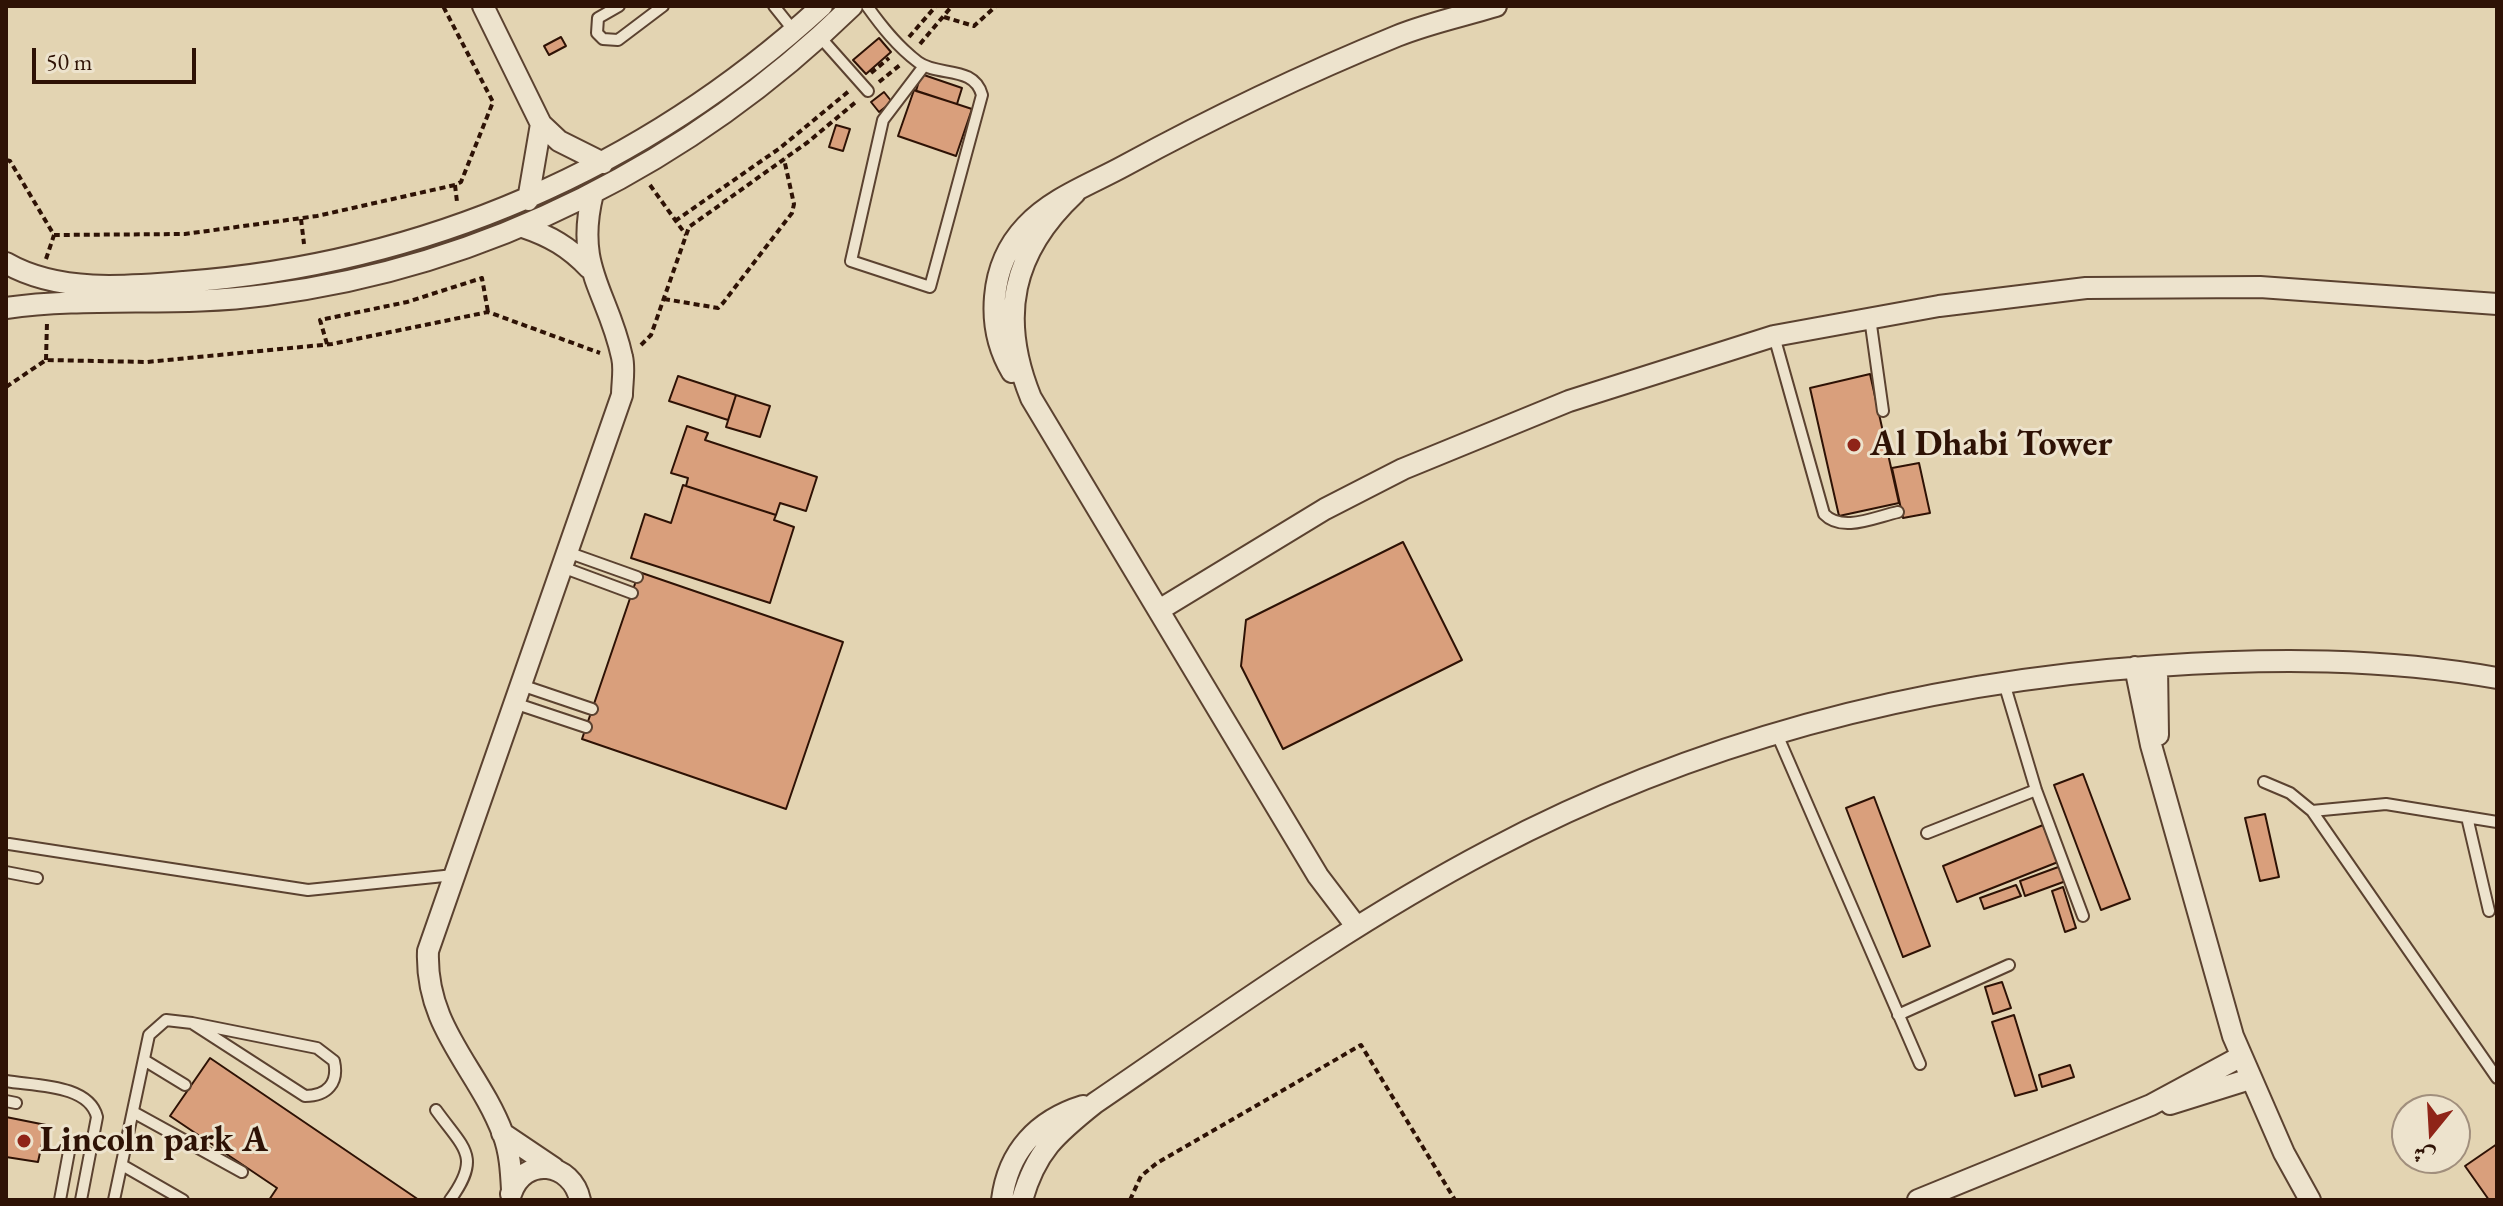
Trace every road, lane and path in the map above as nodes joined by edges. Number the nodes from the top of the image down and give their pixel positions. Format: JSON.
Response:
{"nodes":[{"id":1,"x":443,"y":6,"type":"edge"},
{"id":2,"x":483,"y":6,"type":"edge"},
{"id":3,"x":619,"y":6,"type":"edge"},
{"id":4,"x":663,"y":6,"type":"edge"},
{"id":5,"x":774,"y":6,"type":"edge"},
{"id":6,"x":822,"y":6,"type":"edge"},
{"id":7,"x":852,"y":6,"type":"edge"},
{"id":8,"x":867,"y":6,"type":"edge"},
{"id":9,"x":936,"y":6,"type":"edge"},
{"id":10,"x":952,"y":6,"type":"edge"},
{"id":11,"x":996,"y":6,"type":"edge"},
{"id":12,"x":1496,"y":6,"type":"edge"},
{"id":13,"x":943,"y":17,"type":"junction"},
{"id":14,"x":794,"y":31,"type":"junction"},
{"id":15,"x":820,"y":37,"type":"junction"},
{"id":16,"x":901,"y":47,"type":"junction"},
{"id":17,"x":911,"y":56,"type":"junction"},
{"id":18,"x":924,"y":66,"type":"junction"},
{"id":19,"x":864,"y":86,"type":"junction"},
{"id":20,"x":541,"y":124,"type":"junction"},
{"id":21,"x":784,"y":159,"type":"junction"},
{"id":22,"x":6,"y":160,"type":"edge"},
{"id":23,"x":603,"y":163,"type":"junction"},
{"id":24,"x":638,"y":168,"type":"junction"},
{"id":25,"x":593,"y":193,"type":"junction"},
{"id":26,"x":528,"y":200,"type":"junction"},
{"id":27,"x":675,"y":221,"type":"junction"},
{"id":28,"x":523,"y":227,"type":"junction"},
{"id":29,"x":686,"y":235,"type":"junction"},
{"id":30,"x":6,"y":263,"type":"edge"},
{"id":31,"x":589,"y":268,"type":"junction"},
{"id":32,"x":664,"y":299,"type":"junction"},
{"id":33,"x":47,"y":304,"type":"junction"},
{"id":34,"x":2497,"y":304,"type":"edge"},
{"id":35,"x":6,"y":308,"type":"edge"},
{"id":36,"x":488,"y":312,"type":"junction"},
{"id":37,"x":1870,"y":318,"type":"junction"},
{"id":38,"x":1774,"y":336,"type":"junction"},
{"id":39,"x":327,"y":344,"type":"junction"},
{"id":40,"x":46,"y":360,"type":"junction"},
{"id":41,"x":623,"y":361,"type":"junction"},
{"id":42,"x":6,"y":387,"type":"edge"},
{"id":43,"x":1883,"y":411,"type":"dead end"},
{"id":44,"x":1898,"y":512,"type":"dead end"},
{"id":45,"x":565,"y":560,"type":"junction"},
{"id":46,"x":637,"y":577,"type":"dead end"},
{"id":47,"x":632,"y":593,"type":"dead end"},
{"id":48,"x":1159,"y":610,"type":"junction"},
{"id":49,"x":2157,"y":666,"type":"junction"},
{"id":50,"x":2135,"y":667,"type":"junction"},
{"id":51,"x":2497,"y":678,"type":"edge"},
{"id":52,"x":2003,"y":682,"type":"junction"},
{"id":53,"x":518,"y":694,"type":"junction"},
{"id":54,"x":592,"y":709,"type":"dead end"},
{"id":55,"x":586,"y":727,"type":"dead end"},
{"id":56,"x":1776,"y":732,"type":"junction"},
{"id":57,"x":2154,"y":755,"type":"junction"},
{"id":58,"x":2264,"y":782,"type":"dead end"},
{"id":59,"x":2036,"y":790,"type":"junction"},
{"id":60,"x":2312,"y":811,"type":"junction"},
{"id":61,"x":2467,"y":817,"type":"junction"},
{"id":62,"x":2497,"y":822,"type":"edge"},
{"id":63,"x":1927,"y":833,"type":"dead end"},
{"id":64,"x":9,"y":844,"type":"dead end"},
{"id":65,"x":6,"y":872,"type":"edge"},
{"id":66,"x":454,"y":875,"type":"junction"},
{"id":67,"x":37,"y":878,"type":"dead end"},
{"id":68,"x":2489,"y":911,"type":"dead end"},
{"id":69,"x":2083,"y":916,"type":"dead end"},
{"id":70,"x":1349,"y":930,"type":"junction"},
{"id":71,"x":2009,"y":965,"type":"dead end"},
{"id":72,"x":1898,"y":1015,"type":"junction"},
{"id":73,"x":192,"y":1023,"type":"junction"},
{"id":74,"x":2240,"y":1057,"type":"junction"},
{"id":75,"x":144,"y":1060,"type":"junction"},
{"id":76,"x":1920,"y":1064,"type":"dead end"},
{"id":77,"x":2497,"y":1078,"type":"edge"},
{"id":78,"x":2250,"y":1079,"type":"junction"},
{"id":79,"x":6,"y":1081,"type":"edge"},
{"id":80,"x":185,"y":1085,"type":"dead end"},
{"id":81,"x":1095,"y":1103,"type":"junction"},
{"id":82,"x":2151,"y":1105,"type":"junction"},
{"id":83,"x":436,"y":1110,"type":"dead end"},
{"id":84,"x":133,"y":1112,"type":"junction"},
{"id":85,"x":502,"y":1133,"type":"junction"},
{"id":86,"x":70,"y":1146,"type":"dead end"},
{"id":87,"x":122,"y":1165,"type":"junction"},
{"id":88,"x":554,"y":1168,"type":"junction"},
{"id":89,"x":242,"y":1172,"type":"dead end"},
{"id":90,"x":511,"y":1195,"type":"edge"},
{"id":91,"x":60,"y":1200,"type":"edge"},
{"id":92,"x":81,"y":1200,"type":"edge"},
{"id":93,"x":114,"y":1200,"type":"edge"},
{"id":94,"x":183,"y":1200,"type":"edge"},
{"id":95,"x":450,"y":1200,"type":"edge"},
{"id":96,"x":580,"y":1200,"type":"edge"},
{"id":97,"x":1002,"y":1200,"type":"edge"},
{"id":98,"x":1022,"y":1200,"type":"edge"},
{"id":99,"x":1130,"y":1200,"type":"edge"},
{"id":100,"x":1455,"y":1200,"type":"edge"},
{"id":101,"x":1918,"y":1200,"type":"edge"},
{"id":102,"x":2310,"y":1200,"type":"edge"}],
"edges":[{"from":1,"to":22,"type":"path"},
{"from":2,"to":20,"type":"street"},
{"from":3,"to":4,"type":"lane"},
{"from":5,"to":14,"type":"lane"},
{"from":6,"to":14,"type":"street"},
{"from":7,"to":15,"type":"street"},
{"from":8,"to":16,"type":"lane"},
{"from":9,"to":16,"type":"path"},
{"from":10,"to":13,"type":"path"},
{"from":11,"to":13,"type":"path"},
{"from":12,"to":48,"type":"street"},
{"from":13,"to":17,"type":"path"},
{"from":14,"to":23,"type":"street"},
{"from":15,"to":19,"type":"lane"},
{"from":15,"to":24,"type":"street"},
{"from":16,"to":17,"type":"lane"},
{"from":16,"to":19,"type":"path"},
{"from":17,"to":18,"type":"lane"},
{"from":17,"to":19,"type":"path"},
{"from":18,"to":18,"type":"lane"},
{"from":19,"to":21,"type":"path"},
{"from":19,"to":27,"type":"path"},
{"from":20,"to":23,"type":"street"},
{"from":20,"to":26,"type":"street"},
{"from":21,"to":29,"type":"path"},
{"from":21,"to":32,"type":"path"},
{"from":23,"to":26,"type":"street"},
{"from":24,"to":25,"type":"street"},
{"from":24,"to":27,"type":"path"},
{"from":25,"to":28,"type":"street"},
{"from":25,"to":31,"type":"street"},
{"from":26,"to":30,"type":"street"},
{"from":27,"to":29,"type":"path"},
{"from":28,"to":31,"type":"street"},
{"from":28,"to":33,"type":"street"},
{"from":29,"to":32,"type":"path"},
{"from":31,"to":41,"type":"street"},
{"from":32,"to":41,"type":"path"},
{"from":33,"to":35,"type":"street"},
{"from":33,"to":40,"type":"path"},
{"from":34,"to":37,"type":"street"},
{"from":36,"to":39,"type":"path"},
{"from":36,"to":39,"type":"path"},
{"from":36,"to":41,"type":"path"},
{"from":37,"to":38,"type":"street"},
{"from":37,"to":43,"type":"lane"},
{"from":38,"to":44,"type":"lane"},
{"from":38,"to":48,"type":"street"},
{"from":39,"to":40,"type":"path"},
{"from":40,"to":42,"type":"path"},
{"from":41,"to":45,"type":"street"},
{"from":45,"to":46,"type":"lane"},
{"from":45,"to":47,"type":"lane"},
{"from":45,"to":53,"type":"street"},
{"from":48,"to":70,"type":"street"},
{"from":49,"to":50,"type":"street"},
{"from":49,"to":51,"type":"street"},
{"from":49,"to":57,"type":"street"},
{"from":50,"to":52,"type":"street"},
{"from":50,"to":57,"type":"street"},
{"from":52,"to":56,"type":"street"},
{"from":52,"to":59,"type":"lane"},
{"from":53,"to":54,"type":"lane"},
{"from":53,"to":55,"type":"lane"},
{"from":53,"to":66,"type":"street"},
{"from":56,"to":70,"type":"street"},
{"from":56,"to":72,"type":"lane"},
{"from":57,"to":74,"type":"street"},
{"from":58,"to":60,"type":"lane"},
{"from":59,"to":63,"type":"lane"},
{"from":59,"to":69,"type":"lane"},
{"from":60,"to":61,"type":"lane"},
{"from":60,"to":77,"type":"lane"},
{"from":61,"to":62,"type":"lane"},
{"from":61,"to":68,"type":"lane"},
{"from":64,"to":66,"type":"lane"},
{"from":65,"to":67,"type":"lane"},
{"from":66,"to":85,"type":"street"},
{"from":70,"to":81,"type":"street"},
{"from":71,"to":72,"type":"lane"},
{"from":72,"to":76,"type":"lane"},
{"from":73,"to":73,"type":"lane"},
{"from":73,"to":75,"type":"lane"},
{"from":74,"to":78,"type":"street"},
{"from":74,"to":82,"type":"street"},
{"from":75,"to":80,"type":"lane"},
{"from":75,"to":84,"type":"lane"},
{"from":78,"to":82,"type":"street"},
{"from":78,"to":102,"type":"street"},
{"from":79,"to":92,"type":"lane"},
{"from":81,"to":97,"type":"street"},
{"from":81,"to":98,"type":"street"},
{"from":82,"to":101,"type":"street"},
{"from":83,"to":95,"type":"lane"},
{"from":84,"to":87,"type":"lane"},
{"from":84,"to":89,"type":"lane"},
{"from":85,"to":88,"type":"street"},
{"from":85,"to":90,"type":"street"},
{"from":86,"to":91,"type":"lane"},
{"from":87,"to":93,"type":"lane"},
{"from":87,"to":94,"type":"lane"},
{"from":88,"to":90,"type":"street"},
{"from":88,"to":96,"type":"street"},
{"from":99,"to":100,"type":"path"}]}
